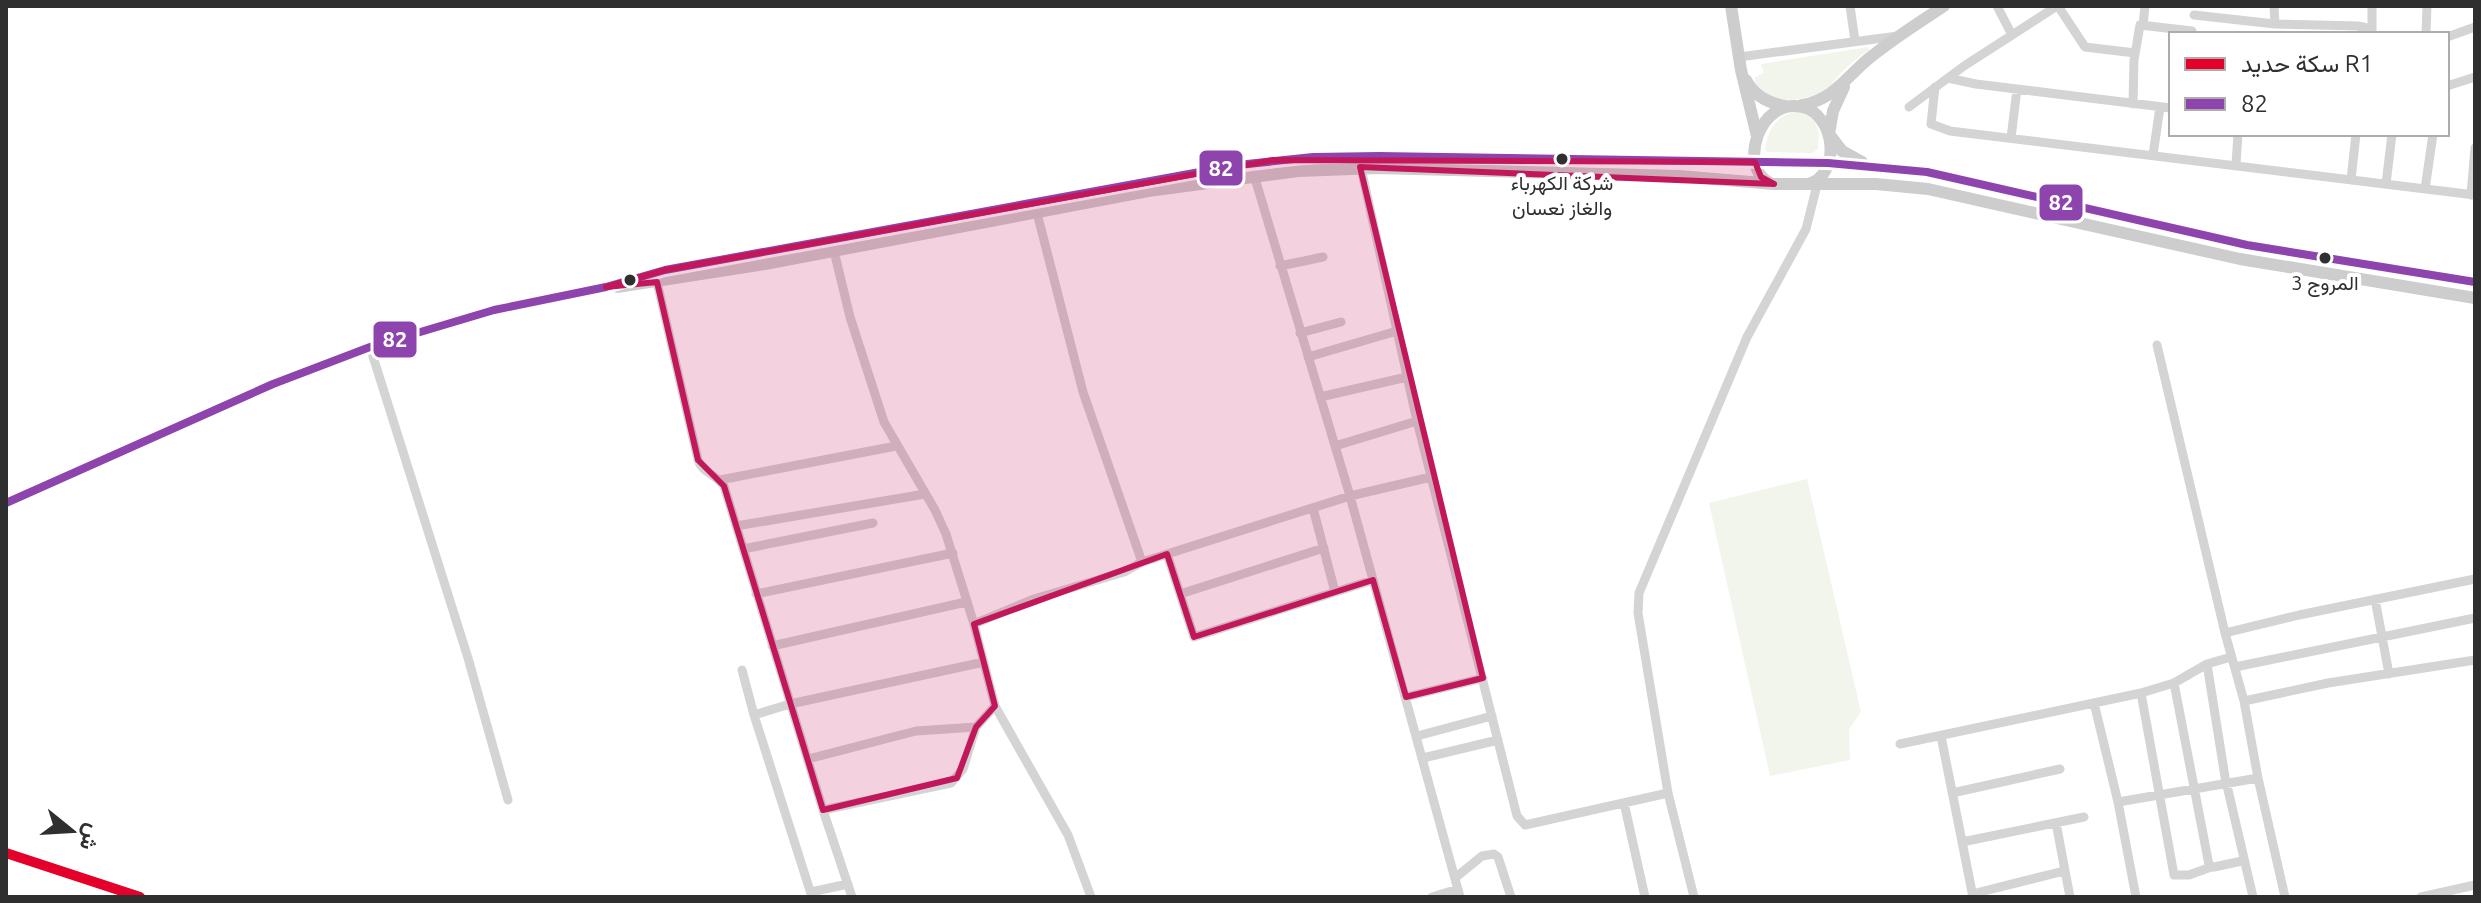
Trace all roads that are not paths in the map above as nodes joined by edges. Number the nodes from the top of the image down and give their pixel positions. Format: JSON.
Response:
{"nodes":[{"id":1,"x":1731,"y":6,"type":"edge"},
{"id":2,"x":1850,"y":6,"type":"edge"},
{"id":3,"x":1943,"y":6,"type":"edge"},
{"id":4,"x":1997,"y":6,"type":"edge"},
{"id":5,"x":2145,"y":6,"type":"edge"},
{"id":6,"x":2274,"y":6,"type":"edge"},
{"id":7,"x":2372,"y":6,"type":"edge"},
{"id":8,"x":2427,"y":6,"type":"edge"},
{"id":9,"x":2054,"y":7,"type":"edge"},
{"id":10,"x":2195,"y":10,"type":"edge"},
{"id":11,"x":2275,"y":24,"type":"junction"},
{"id":12,"x":2143,"y":25,"type":"junction"},
{"id":13,"x":2475,"y":27,"type":"edge"},
{"id":14,"x":2186,"y":32,"type":"edge"},
{"id":15,"x":2192,"y":32,"type":"edge"},
{"id":16,"x":2370,"y":32,"type":"edge"},
{"id":17,"x":2372,"y":32,"type":"edge"},
{"id":18,"x":2426,"y":32,"type":"edge"},
{"id":19,"x":1900,"y":35,"type":"junction"},
{"id":20,"x":2012,"y":35,"type":"junction"},
{"id":21,"x":2449,"y":36,"type":"edge"},
{"id":22,"x":1855,"y":41,"type":"junction"},
{"id":23,"x":2135,"y":53,"type":"junction"},
{"id":24,"x":1740,"y":64,"type":"junction"},
{"id":25,"x":2475,"y":77,"type":"edge"},
{"id":26,"x":1948,"y":78,"type":"junction"},
{"id":27,"x":1848,"y":80,"type":"junction"},
{"id":28,"x":2449,"y":85,"type":"edge"},
{"id":29,"x":1935,"y":87,"type":"junction"},
{"id":30,"x":2017,"y":89,"type":"junction"},
{"id":31,"x":2133,"y":104,"type":"junction"},
{"id":32,"x":1791,"y":106,"type":"junction"},
{"id":33,"x":1909,"y":107,"type":"dead end"},
{"id":34,"x":2166,"y":108,"type":"edge"},
{"id":35,"x":1829,"y":134,"type":"junction"},
{"id":36,"x":2238,"y":136,"type":"edge"},
{"id":37,"x":2356,"y":136,"type":"edge"},
{"id":38,"x":2392,"y":136,"type":"edge"},
{"id":39,"x":2433,"y":136,"type":"edge"},
{"id":40,"x":2011,"y":138,"type":"junction"},
{"id":41,"x":1757,"y":141,"type":"junction"},
{"id":42,"x":2475,"y":148,"type":"edge"},
{"id":43,"x":2153,"y":155,"type":"junction"},
{"id":44,"x":1755,"y":162,"type":"junction"},
{"id":45,"x":1828,"y":163,"type":"junction"},
{"id":46,"x":2236,"y":164,"type":"junction"},
{"id":47,"x":1872,"y":166,"type":"junction"},
{"id":48,"x":1361,"y":168,"type":"junction"},
{"id":49,"x":1254,"y":175,"type":"junction"},
{"id":50,"x":2351,"y":180,"type":"junction"},
{"id":51,"x":1774,"y":184,"type":"junction"},
{"id":52,"x":2386,"y":184,"type":"junction"},
{"id":53,"x":1812,"y":185,"type":"junction"},
{"id":54,"x":2425,"y":189,"type":"junction"},
{"id":55,"x":2473,"y":195,"type":"edge"},
{"id":56,"x":1037,"y":213,"type":"junction"},
{"id":57,"x":834,"y":251,"type":"junction"},
{"id":58,"x":1323,"y":257,"type":"dead end"},
{"id":59,"x":1280,"y":266,"type":"junction"},
{"id":60,"x":657,"y":282,"type":"junction"},
{"id":61,"x":2475,"y":282,"type":"edge"},
{"id":62,"x":606,"y":287,"type":"junction"},
{"id":63,"x":2475,"y":298,"type":"edge"},
{"id":64,"x":1341,"y":322,"type":"dead end"},
{"id":65,"x":1397,"y":331,"type":"junction"},
{"id":66,"x":1300,"y":333,"type":"junction"},
{"id":67,"x":2157,"y":345,"type":"dead end"},
{"id":68,"x":370,"y":347,"type":"junction"},
{"id":69,"x":1308,"y":357,"type":"junction"},
{"id":70,"x":1407,"y":377,"type":"junction"},
{"id":71,"x":1320,"y":397,"type":"junction"},
{"id":72,"x":1417,"y":421,"type":"junction"},
{"id":73,"x":896,"y":446,"type":"junction"},
{"id":74,"x":1335,"y":446,"type":"junction"},
{"id":75,"x":1431,"y":477,"type":"junction"},
{"id":76,"x":720,"y":480,"type":"junction"},
{"id":77,"x":925,"y":494,"type":"junction"},
{"id":78,"x":1350,"y":496,"type":"junction"},
{"id":79,"x":6,"y":503,"type":"edge"},
{"id":80,"x":1313,"y":508,"type":"junction"},
{"id":81,"x":873,"y":523,"type":"dead end"},
{"id":82,"x":736,"y":526,"type":"junction"},
{"id":83,"x":1324,"y":548,"type":"junction"},
{"id":84,"x":743,"y":549,"type":"junction"},
{"id":85,"x":953,"y":553,"type":"junction"},
{"id":86,"x":1167,"y":554,"type":"junction"},
{"id":87,"x":1142,"y":562,"type":"junction"},
{"id":88,"x":2475,"y":579,"type":"edge"},
{"id":89,"x":1373,"y":580,"type":"junction"},
{"id":90,"x":1335,"y":592,"type":"junction"},
{"id":91,"x":756,"y":594,"type":"junction"},
{"id":92,"x":1180,"y":594,"type":"junction"},
{"id":93,"x":2375,"y":599,"type":"junction"},
{"id":94,"x":966,"y":602,"type":"junction"},
{"id":95,"x":2475,"y":618,"type":"edge"},
{"id":96,"x":974,"y":624,"type":"junction"},
{"id":97,"x":2225,"y":633,"type":"junction"},
{"id":98,"x":2382,"y":637,"type":"junction"},
{"id":99,"x":772,"y":646,"type":"junction"},
{"id":100,"x":2475,"y":660,"type":"edge"},
{"id":101,"x":984,"y":662,"type":"junction"},
{"id":102,"x":2233,"y":662,"type":"junction"},
{"id":103,"x":2207,"y":664,"type":"junction"},
{"id":104,"x":742,"y":670,"type":"dead end"},
{"id":105,"x":2389,"y":674,"type":"junction"},
{"id":106,"x":1483,"y":678,"type":"junction"},
{"id":107,"x":2174,"y":683,"type":"junction"},
{"id":108,"x":2141,"y":693,"type":"junction"},
{"id":109,"x":1406,"y":697,"type":"junction"},
{"id":110,"x":2244,"y":701,"type":"junction"},
{"id":111,"x":2094,"y":703,"type":"junction"},
{"id":112,"x":790,"y":704,"type":"junction"},
{"id":113,"x":995,"y":706,"type":"junction"},
{"id":114,"x":754,"y":715,"type":"junction"},
{"id":115,"x":1492,"y":716,"type":"junction"},
{"id":116,"x":976,"y":727,"type":"junction"},
{"id":117,"x":1417,"y":736,"type":"junction"},
{"id":118,"x":1941,"y":736,"type":"junction"},
{"id":119,"x":1498,"y":740,"type":"junction"},
{"id":120,"x":1900,"y":744,"type":"dead end"},
{"id":121,"x":1423,"y":758,"type":"junction"},
{"id":122,"x":808,"y":759,"type":"junction"},
{"id":123,"x":2060,"y":769,"type":"dead end"},
{"id":124,"x":2258,"y":778,"type":"junction"},
{"id":125,"x":2226,"y":782,"type":"junction"},
{"id":126,"x":2194,"y":787,"type":"junction"},
{"id":127,"x":1668,"y":793,"type":"junction"},
{"id":128,"x":1952,"y":793,"type":"junction"},
{"id":129,"x":2160,"y":794,"type":"junction"},
{"id":130,"x":508,"y":800,"type":"dead end"},
{"id":131,"x":2118,"y":802,"type":"junction"},
{"id":132,"x":1624,"y":803,"type":"junction"},
{"id":133,"x":823,"y":810,"type":"junction"},
{"id":134,"x":2084,"y":817,"type":"dead end"},
{"id":135,"x":2056,"y":823,"type":"junction"},
{"id":136,"x":1962,"y":842,"type":"junction"},
{"id":137,"x":2242,"y":861,"type":"junction"},
{"id":138,"x":2211,"y":867,"type":"junction"},
{"id":139,"x":2064,"y":871,"type":"junction"},
{"id":140,"x":1455,"y":878,"type":"junction"},
{"id":141,"x":848,"y":884,"type":"junction"},
{"id":142,"x":2475,"y":885,"type":"edge"},
{"id":143,"x":1459,"y":893,"type":"edge"},
{"id":144,"x":812,"y":895,"type":"edge"},
{"id":145,"x":1972,"y":896,"type":"edge"},
{"id":146,"x":852,"y":897,"type":"edge"},
{"id":147,"x":1091,"y":897,"type":"edge"},
{"id":148,"x":1432,"y":897,"type":"edge"},
{"id":149,"x":1511,"y":897,"type":"edge"},
{"id":150,"x":1645,"y":897,"type":"edge"},
{"id":151,"x":1694,"y":897,"type":"edge"},
{"id":152,"x":2070,"y":897,"type":"edge"},
{"id":153,"x":2136,"y":897,"type":"edge"},
{"id":154,"x":2253,"y":897,"type":"edge"},
{"id":155,"x":2285,"y":897,"type":"edge"},
{"id":156,"x":2421,"y":897,"type":"edge"}],
"edges":[{"from":1,"to":24,"type":"main road"},
{"from":2,"to":22,"type":"street"},
{"from":3,"to":19,"type":"main road"},
{"from":4,"to":20,"type":"street"},
{"from":5,"to":12,"type":"street"},
{"from":6,"to":11,"type":"street"},
{"from":7,"to":17,"type":"street"},
{"from":8,"to":18,"type":"street"},
{"from":9,"to":20,"type":"street"},
{"from":9,"to":23,"type":"street"},
{"from":10,"to":11,"type":"street"},
{"from":10,"to":15,"type":"street"},
{"from":11,"to":16,"type":"street"},
{"from":12,"to":14,"type":"street"},
{"from":12,"to":23,"type":"street"},
{"from":13,"to":21,"type":"street"},
{"from":19,"to":22,"type":"street"},
{"from":19,"to":27,"type":"main road"},
{"from":20,"to":26,"type":"street"},
{"from":22,"to":24,"type":"street"},
{"from":23,"to":31,"type":"street"},
{"from":24,"to":32,"type":"main road"},
{"from":24,"to":41,"type":"main road"},
{"from":25,"to":28,"type":"street"},
{"from":26,"to":29,"type":"street"},
{"from":26,"to":30,"type":"street"},
{"from":27,"to":32,"type":"main road"},
{"from":27,"to":35,"type":"main road"},
{"from":29,"to":33,"type":"street"},
{"from":29,"to":40,"type":"street"},
{"from":30,"to":31,"type":"street"},
{"from":30,"to":40,"type":"street"},
{"from":31,"to":34,"type":"street"},
{"from":32,"to":35,"type":"main road"},
{"from":32,"to":41,"type":"main road"},
{"from":34,"to":43,"type":"street"},
{"from":35,"to":45,"type":"main road"},
{"from":35,"to":47,"type":"main road"},
{"from":36,"to":46,"type":"street"},
{"from":37,"to":50,"type":"street"},
{"from":38,"to":52,"type":"street"},
{"from":39,"to":54,"type":"street"},
{"from":40,"to":43,"type":"street"},
{"from":41,"to":44,"type":"main road"},
{"from":42,"to":55,"type":"street"},
{"from":43,"to":46,"type":"street"},
{"from":44,"to":45,"type":"main road"},
{"from":44,"to":51,"type":"main road"},
{"from":44,"to":62,"type":"main road"},
{"from":45,"to":47,"type":"main road"},
{"from":45,"to":53,"type":"main road"},
{"from":46,"to":50,"type":"street"},
{"from":47,"to":61,"type":"main road"},
{"from":48,"to":49,"type":"main road"},
{"from":48,"to":51,"type":"main road"},
{"from":48,"to":65,"type":"street"},
{"from":49,"to":56,"type":"main road"},
{"from":49,"to":59,"type":"street"},
{"from":50,"to":52,"type":"street"},
{"from":51,"to":53,"type":"main road"},
{"from":52,"to":54,"type":"street"},
{"from":53,"to":63,"type":"main road"},
{"from":53,"to":127,"type":"street"},
{"from":54,"to":55,"type":"street"},
{"from":56,"to":57,"type":"main road"},
{"from":56,"to":87,"type":"street"},
{"from":57,"to":60,"type":"main road"},
{"from":57,"to":73,"type":"street"},
{"from":58,"to":59,"type":"street"},
{"from":59,"to":66,"type":"street"},
{"from":60,"to":62,"type":"main road"},
{"from":60,"to":76,"type":"street"},
{"from":62,"to":68,"type":"main road"},
{"from":64,"to":66,"type":"street"},
{"from":65,"to":69,"type":"street"},
{"from":65,"to":70,"type":"street"},
{"from":66,"to":69,"type":"street"},
{"from":67,"to":97,"type":"street"},
{"from":68,"to":79,"type":"main road"},
{"from":68,"to":130,"type":"street"},
{"from":69,"to":71,"type":"street"},
{"from":70,"to":71,"type":"street"},
{"from":70,"to":72,"type":"street"},
{"from":71,"to":74,"type":"street"},
{"from":72,"to":74,"type":"street"},
{"from":72,"to":75,"type":"street"},
{"from":73,"to":76,"type":"street"},
{"from":73,"to":77,"type":"street"},
{"from":74,"to":78,"type":"street"},
{"from":75,"to":78,"type":"street"},
{"from":75,"to":106,"type":"street"},
{"from":76,"to":82,"type":"street"},
{"from":77,"to":82,"type":"street"},
{"from":77,"to":85,"type":"street"},
{"from":78,"to":80,"type":"street"},
{"from":78,"to":89,"type":"street"},
{"from":80,"to":83,"type":"street"},
{"from":80,"to":86,"type":"street"},
{"from":81,"to":84,"type":"street"},
{"from":82,"to":84,"type":"street"},
{"from":83,"to":90,"type":"street"},
{"from":83,"to":92,"type":"street"},
{"from":84,"to":91,"type":"street"},
{"from":85,"to":91,"type":"street"},
{"from":85,"to":94,"type":"street"},
{"from":86,"to":87,"type":"street"},
{"from":86,"to":92,"type":"street"},
{"from":87,"to":96,"type":"street"},
{"from":88,"to":93,"type":"street"},
{"from":89,"to":90,"type":"street"},
{"from":89,"to":109,"type":"street"},
{"from":90,"to":92,"type":"street"},
{"from":91,"to":99,"type":"street"},
{"from":93,"to":97,"type":"street"},
{"from":93,"to":98,"type":"street"},
{"from":94,"to":96,"type":"street"},
{"from":94,"to":99,"type":"street"},
{"from":95,"to":98,"type":"street"},
{"from":96,"to":101,"type":"street"},
{"from":97,"to":102,"type":"street"},
{"from":98,"to":102,"type":"street"},
{"from":98,"to":105,"type":"street"},
{"from":99,"to":112,"type":"street"},
{"from":100,"to":105,"type":"street"},
{"from":101,"to":112,"type":"street"},
{"from":101,"to":113,"type":"street"},
{"from":102,"to":103,"type":"street"},
{"from":102,"to":110,"type":"street"},
{"from":103,"to":107,"type":"street"},
{"from":103,"to":125,"type":"street"},
{"from":104,"to":114,"type":"street"},
{"from":105,"to":110,"type":"street"},
{"from":106,"to":109,"type":"street"},
{"from":106,"to":115,"type":"street"},
{"from":107,"to":108,"type":"street"},
{"from":107,"to":126,"type":"street"},
{"from":108,"to":111,"type":"street"},
{"from":108,"to":129,"type":"street"},
{"from":109,"to":117,"type":"street"},
{"from":110,"to":124,"type":"street"},
{"from":111,"to":118,"type":"street"},
{"from":111,"to":131,"type":"street"},
{"from":112,"to":114,"type":"street"},
{"from":112,"to":122,"type":"street"},
{"from":113,"to":116,"type":"street"},
{"from":113,"to":147,"type":"street"},
{"from":114,"to":144,"type":"street"},
{"from":115,"to":117,"type":"street"},
{"from":115,"to":119,"type":"street"},
{"from":116,"to":122,"type":"street"},
{"from":116,"to":133,"type":"street"},
{"from":117,"to":121,"type":"street"},
{"from":118,"to":120,"type":"street"},
{"from":118,"to":128,"type":"street"},
{"from":119,"to":121,"type":"street"},
{"from":119,"to":132,"type":"street"},
{"from":121,"to":140,"type":"street"},
{"from":122,"to":133,"type":"street"},
{"from":123,"to":128,"type":"street"},
{"from":124,"to":125,"type":"street"},
{"from":124,"to":155,"type":"street"},
{"from":125,"to":126,"type":"street"},
{"from":125,"to":137,"type":"street"},
{"from":126,"to":129,"type":"street"},
{"from":126,"to":138,"type":"street"},
{"from":127,"to":132,"type":"street"},
{"from":127,"to":151,"type":"street"},
{"from":128,"to":136,"type":"street"},
{"from":129,"to":131,"type":"street"},
{"from":129,"to":138,"type":"street"},
{"from":131,"to":153,"type":"street"},
{"from":132,"to":150,"type":"street"},
{"from":133,"to":141,"type":"street"},
{"from":134,"to":135,"type":"street"},
{"from":135,"to":136,"type":"street"},
{"from":135,"to":139,"type":"street"},
{"from":136,"to":145,"type":"street"},
{"from":137,"to":138,"type":"street"},
{"from":137,"to":154,"type":"street"},
{"from":139,"to":145,"type":"street"},
{"from":139,"to":152,"type":"street"},
{"from":140,"to":143,"type":"street"},
{"from":140,"to":149,"type":"street"},
{"from":141,"to":144,"type":"street"},
{"from":141,"to":146,"type":"street"},
{"from":142,"to":156,"type":"street"},
{"from":143,"to":148,"type":"street"}]}
